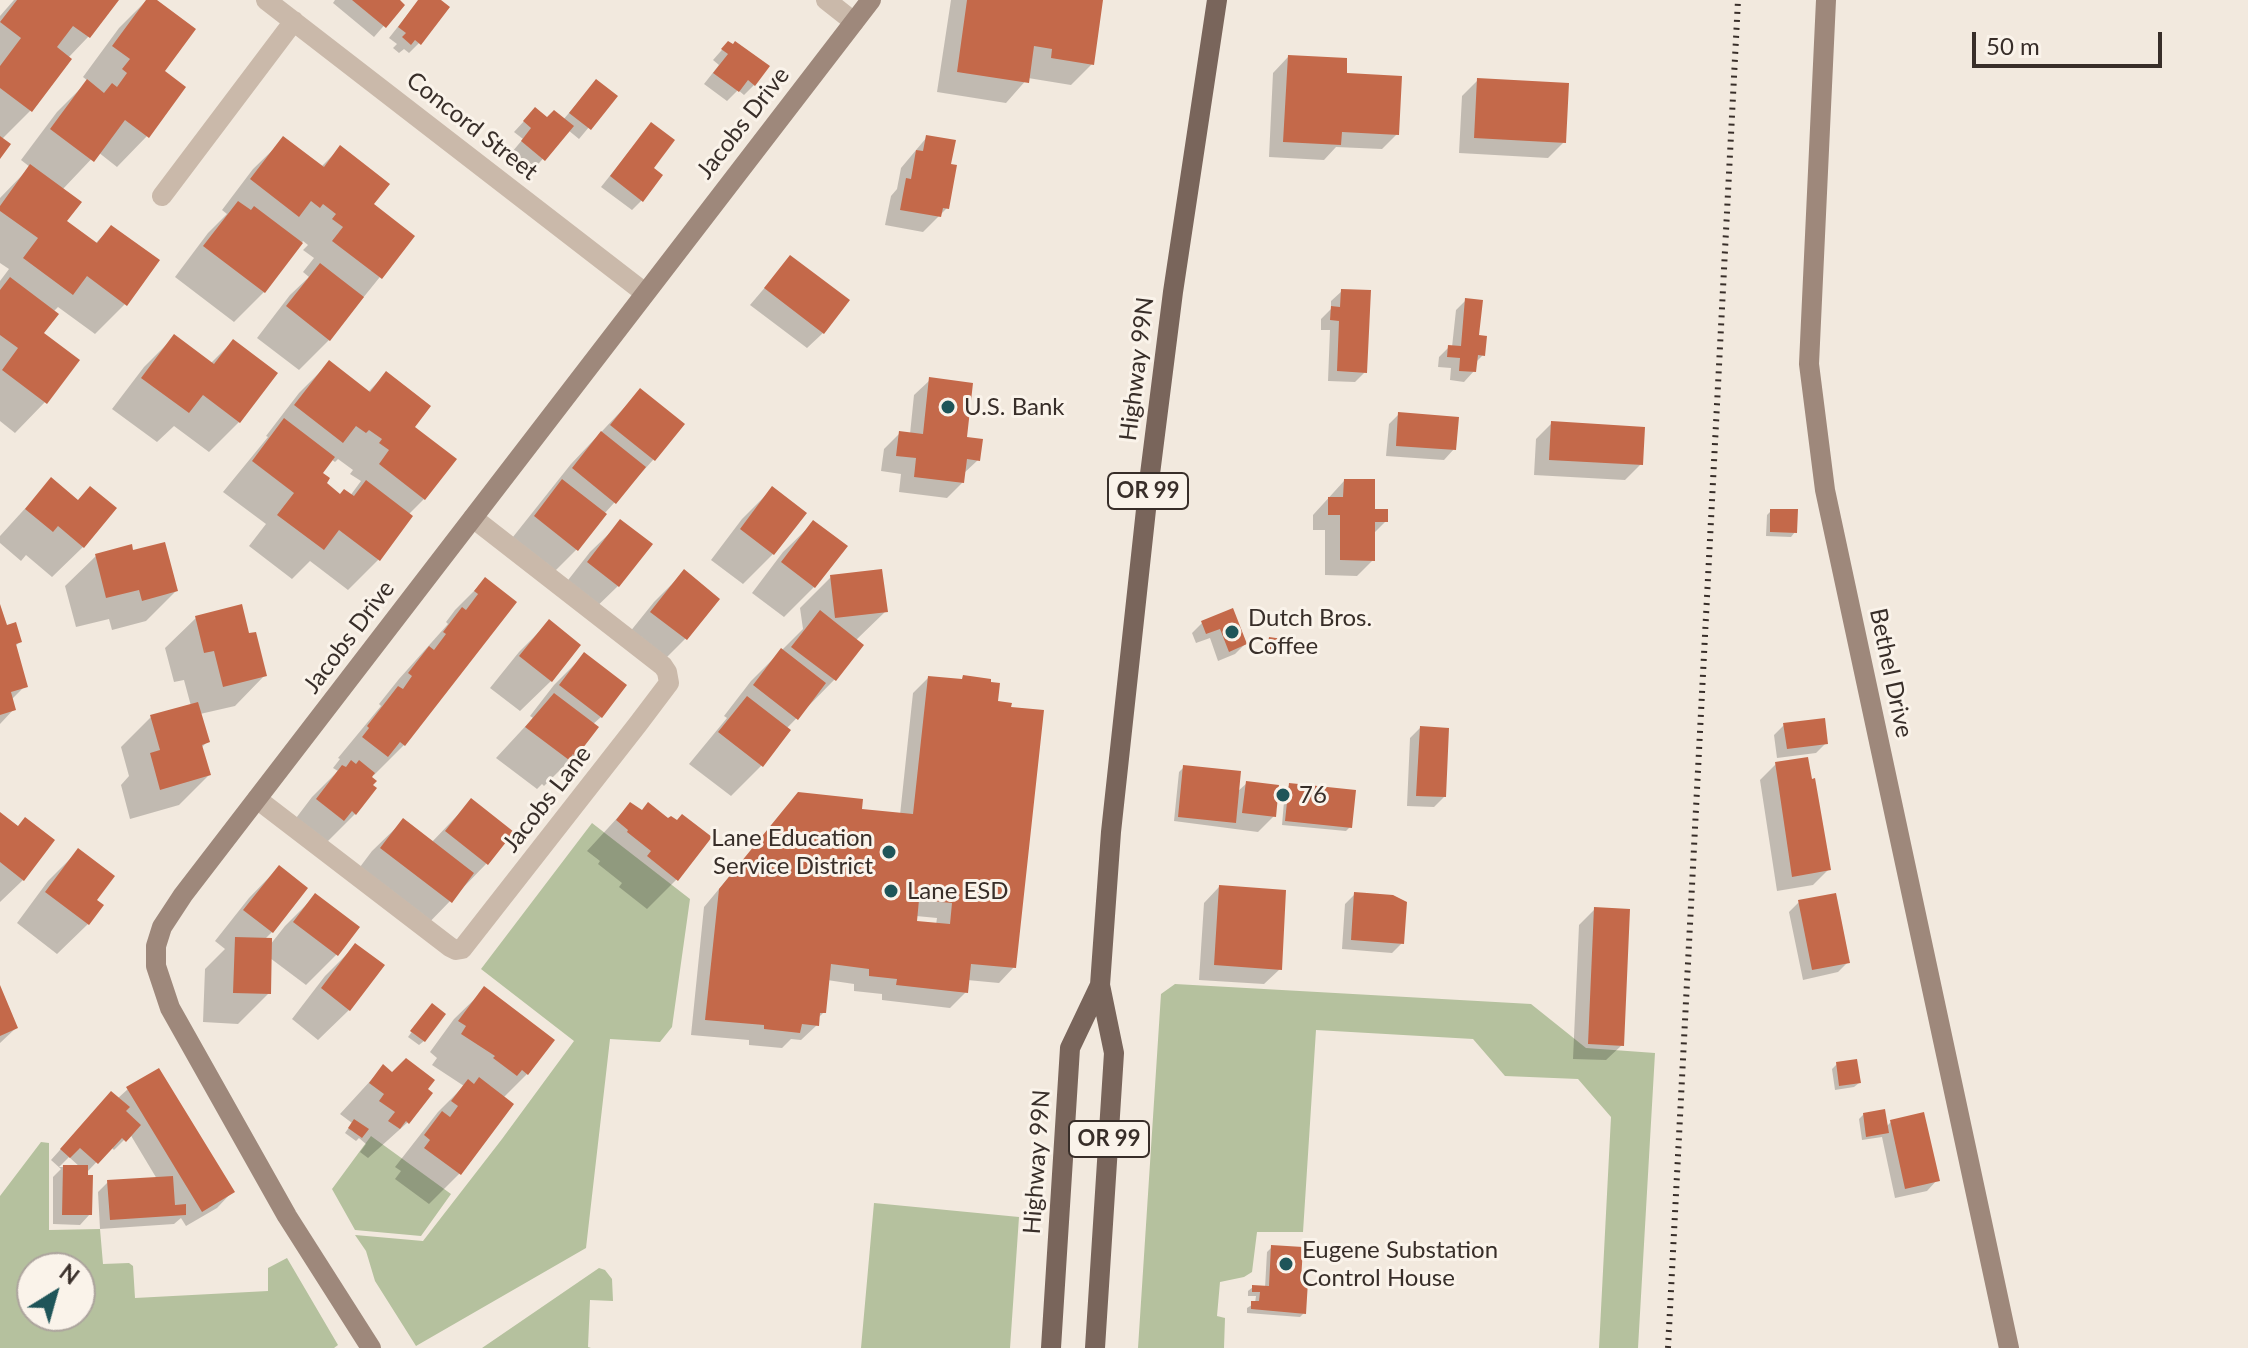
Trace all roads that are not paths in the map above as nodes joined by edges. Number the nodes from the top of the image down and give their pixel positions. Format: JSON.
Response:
{"nodes":[{"id":1,"x":266,"y":0,"type":"edge"},
{"id":2,"x":826,"y":0,"type":"edge"},
{"id":3,"x":871,"y":0,"type":"edge"},
{"id":4,"x":1217,"y":0,"type":"edge"},
{"id":5,"x":1826,"y":0,"type":"edge"},
{"id":6,"x":294,"y":21,"type":"junction"},
{"id":7,"x":854,"y":22,"type":"junction"},
{"id":8,"x":162,"y":196,"type":"dead end"},
{"id":9,"x":645,"y":293,"type":"junction"},
{"id":10,"x":473,"y":518,"type":"junction"},
{"id":11,"x":257,"y":799,"type":"junction"},
{"id":12,"x":1100,"y":985,"type":"junction"},
{"id":13,"x":371,"y":1348,"type":"edge"},
{"id":14,"x":1051,"y":1348,"type":"edge"},
{"id":15,"x":1095,"y":1348,"type":"edge"},
{"id":16,"x":2009,"y":1348,"type":"edge"}],
"edges":[{"from":1,"to":6,"type":"street","name":"Concord Street"},
{"from":2,"to":7,"type":"street"},
{"from":3,"to":7,"type":"street","name":"Jacobs Drive"},
{"from":4,"to":12,"type":"main road","name":"Highway 99N","number":"OR 99"},
{"from":5,"to":16,"type":"street","name":"Bethel Drive"},
{"from":6,"to":8,"type":"street"},
{"from":6,"to":9,"type":"street","name":"Concord Street"},
{"from":7,"to":9,"type":"street","name":"Jacobs Drive"},
{"from":9,"to":10,"type":"street","name":"Jacobs Drive"},
{"from":10,"to":11,"type":"street","name":"Jacobs Drive"},
{"from":10,"to":11,"type":"street","name":"Jacobs Lane"},
{"from":11,"to":13,"type":"street","name":"Jacobs Drive"},
{"from":12,"to":14,"type":"main road","name":"Highway 99N","number":"OR 99"},
{"from":12,"to":15,"type":"main road","name":"Highway 99N","number":"OR 99"}]}
